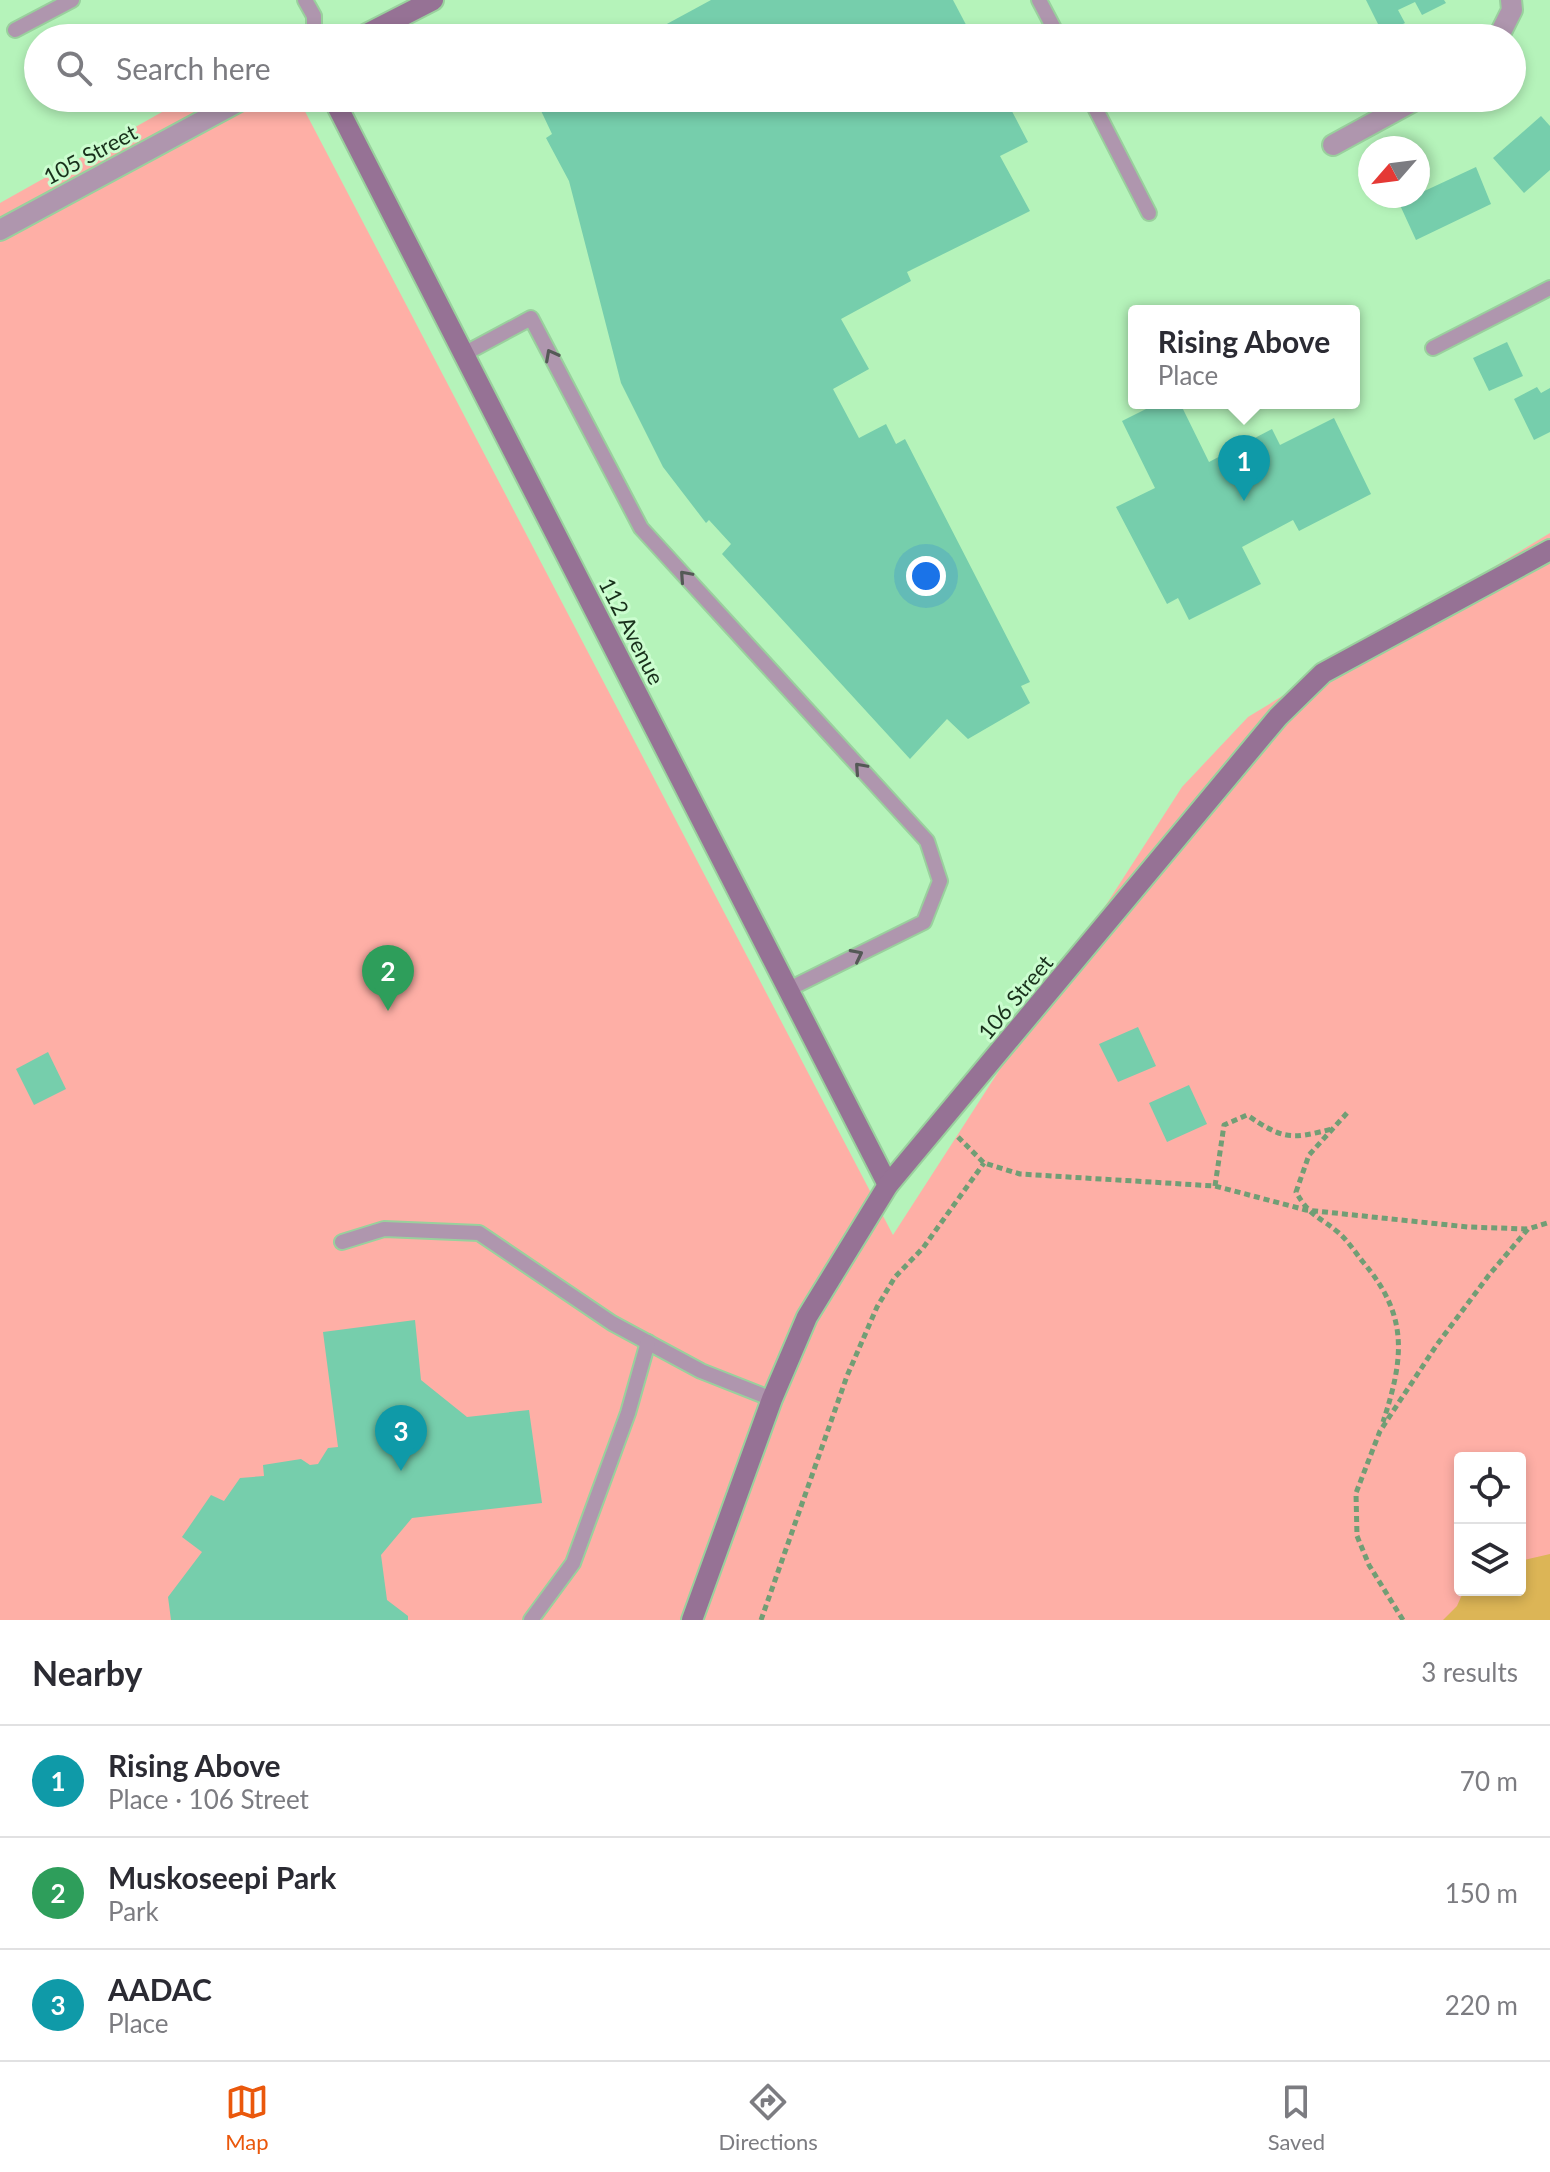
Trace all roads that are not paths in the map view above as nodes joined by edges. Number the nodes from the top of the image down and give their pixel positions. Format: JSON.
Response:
{"nodes":[{"id":1,"x":72,"y":0,"type":"edge"},
{"id":2,"x":305,"y":0,"type":"edge"},
{"id":3,"x":433,"y":0,"type":"edge"},
{"id":4,"x":1039,"y":0,"type":"edge"},
{"id":5,"x":1511,"y":0,"type":"edge"},
{"id":6,"x":26,"y":24,"type":"edge"},
{"id":7,"x":314,"y":24,"type":"edge"},
{"id":8,"x":386,"y":24,"type":"edge"},
{"id":9,"x":1052,"y":24,"type":"edge"},
{"id":10,"x":1505,"y":24,"type":"edge"},
{"id":11,"x":24,"y":25,"type":"edge"},
{"id":12,"x":15,"y":30,"type":"dead end"},
{"id":13,"x":219,"y":112,"type":"edge"},
{"id":14,"x":340,"y":112,"type":"edge"},
{"id":15,"x":1097,"y":112,"type":"edge"},
{"id":16,"x":1393,"y":112,"type":"edge"},
{"id":17,"x":1333,"y":145,"type":"dead end"},
{"id":18,"x":1149,"y":213,"type":"dead end"},
{"id":19,"x":0,"y":230,"type":"edge"},
{"id":20,"x":1550,"y":288,"type":"edge"},
{"id":21,"x":1433,"y":348,"type":"dead end"},
{"id":22,"x":464,"y":354,"type":"junction"},
{"id":23,"x":1550,"y":550,"type":"edge"},
{"id":24,"x":787,"y":990,"type":"junction"},
{"id":25,"x":888,"y":1185,"type":"junction"},
{"id":26,"x":342,"y":1242,"type":"dead end"},
{"id":27,"x":648,"y":1342,"type":"junction"},
{"id":28,"x":772,"y":1399,"type":"junction"},
{"id":29,"x":531,"y":1620,"type":"edge"},
{"id":30,"x":692,"y":1620,"type":"edge"}],
"edges":[{"from":1,"to":6,"type":"lane"},
{"from":2,"to":7,"type":"lane"},
{"from":3,"to":8,"type":"street"},
{"from":4,"to":9,"type":"lane"},
{"from":5,"to":10,"type":"street"},
{"from":11,"to":12,"type":"lane"},
{"from":13,"to":19,"type":"street","name":"105 Street"},
{"from":14,"to":22,"type":"street","name":"112 Avenue"},
{"from":15,"to":18,"type":"lane"},
{"from":16,"to":17,"type":"street"},
{"from":20,"to":21,"type":"lane"},
{"from":22,"to":24,"type":"street","name":"112 Avenue"},
{"from":24,"to":22,"type":"lane","one_way":true},
{"from":23,"to":25,"type":"street","name":"106 Street"},
{"from":24,"to":25,"type":"street","name":"112 Avenue"},
{"from":25,"to":28,"type":"street","name":"106 Street"},
{"from":26,"to":27,"type":"lane"},
{"from":27,"to":28,"type":"lane"},
{"from":27,"to":29,"type":"lane"},
{"from":28,"to":30,"type":"street","name":"106 Street"}]}
